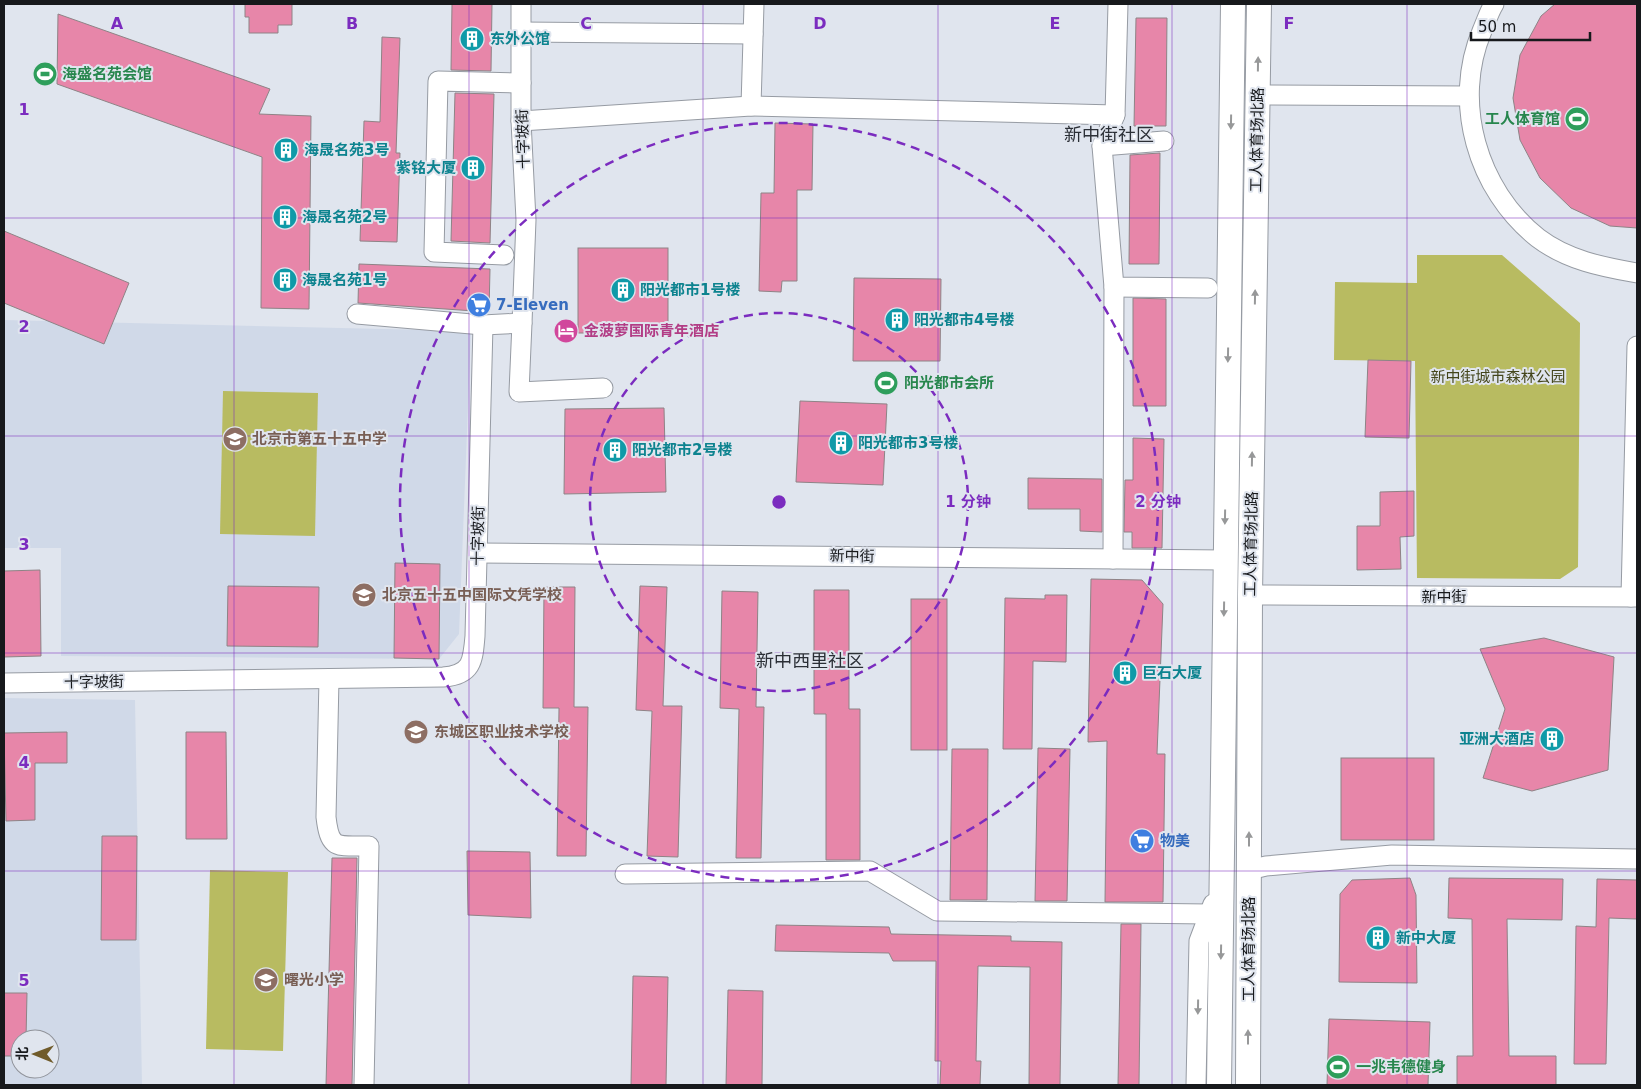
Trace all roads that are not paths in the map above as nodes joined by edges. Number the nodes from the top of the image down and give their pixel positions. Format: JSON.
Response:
{"nodes":[{"id":1,"x":521,"y":4,"type":"edge"},
{"id":2,"x":754,"y":4,"type":"edge"},
{"id":3,"x":1118,"y":4,"type":"edge"},
{"id":4,"x":1233,"y":4,"type":"edge"},
{"id":5,"x":1259,"y":4,"type":"edge"},
{"id":6,"x":1494,"y":4,"type":"edge"},
{"id":7,"x":521,"y":32,"type":"junction"},
{"id":8,"x":753,"y":34,"type":"junction"},
{"id":9,"x":521,"y":83,"type":"junction"},
{"id":10,"x":1258,"y":95,"type":"junction"},
{"id":11,"x":1468,"y":96,"type":"junction"},
{"id":12,"x":751,"y":106,"type":"junction"},
{"id":13,"x":1115,"y":115,"type":"junction"},
{"id":14,"x":521,"y":121,"type":"junction"},
{"id":15,"x":1164,"y":141,"type":"dead end"},
{"id":16,"x":1102,"y":146,"type":"junction"},
{"id":17,"x":504,"y":255,"type":"dead end"},
{"id":18,"x":1637,"y":273,"type":"edge"},
{"id":19,"x":1114,"y":288,"type":"junction"},
{"id":20,"x":1208,"y":288,"type":"dead end"},
{"id":21,"x":357,"y":314,"type":"dead end"},
{"id":22,"x":522,"y":324,"type":"junction"},
{"id":23,"x":483,"y":325,"type":"junction"},
{"id":24,"x":1637,"y":346,"type":"edge"},
{"id":25,"x":603,"y":388,"type":"dead end"},
{"id":26,"x":478,"y":553,"type":"junction"},
{"id":27,"x":1113,"y":559,"type":"junction"},
{"id":28,"x":1225,"y":560,"type":"junction"},
{"id":29,"x":1250,"y":596,"type":"junction"},
{"id":30,"x":1634,"y":597,"type":"edge"},
{"id":31,"x":329,"y":679,"type":"junction"},
{"id":32,"x":4,"y":683,"type":"edge"},
{"id":33,"x":1637,"y":859,"type":"edge"},
{"id":34,"x":1249,"y":870,"type":"junction"},
{"id":35,"x":625,"y":874,"type":"dead end"},
{"id":36,"x":1221,"y":882,"type":"junction"},
{"id":37,"x":1209,"y":914,"type":"junction"},
{"id":38,"x":364,"y":1085,"type":"edge"},
{"id":39,"x":1196,"y":1085,"type":"edge"},
{"id":40,"x":1219,"y":1085,"type":"edge"},
{"id":41,"x":1248,"y":1085,"type":"edge"}],
"edges":[{"from":1,"to":7,"type":"street","name":"十字坡街"},
{"from":2,"to":8,"type":"street"},
{"from":3,"to":13,"type":"street"},
{"from":4,"to":28,"type":"main road","name":"工人体育场北路","one_way":true},
{"from":10,"to":5,"type":"main road","name":"工人体育场北路","one_way":true},
{"from":6,"to":11,"type":"street"},
{"from":7,"to":8,"type":"street"},
{"from":7,"to":9,"type":"street","name":"十字坡街"},
{"from":8,"to":12,"type":"street"},
{"from":9,"to":14,"type":"street","name":"十字坡街"},
{"from":9,"to":17,"type":"street"},
{"from":10,"to":11,"type":"street"},
{"from":29,"to":10,"type":"main road","name":"工人体育场北路","one_way":true},
{"from":11,"to":18,"type":"street"},
{"from":12,"to":13,"type":"street"},
{"from":12,"to":14,"type":"street"},
{"from":13,"to":16,"type":"street"},
{"from":14,"to":22,"type":"street","name":"十字坡街"},
{"from":15,"to":16,"type":"street"},
{"from":16,"to":19,"type":"street"},
{"from":19,"to":20,"type":"street"},
{"from":19,"to":27,"type":"street"},
{"from":21,"to":23,"type":"street"},
{"from":22,"to":23,"type":"street"},
{"from":22,"to":25,"type":"street","name":"十字坡街"},
{"from":23,"to":26,"type":"street","name":"十字坡街"},
{"from":24,"to":30,"type":"street"},
{"from":26,"to":27,"type":"street","name":"新中街"},
{"from":26,"to":31,"type":"street","name":"十字坡街"},
{"from":27,"to":28,"type":"street","name":"新中街"},
{"from":28,"to":36,"type":"main road","name":"工人体育场北路","one_way":true},
{"from":29,"to":30,"type":"street","name":"新中街"},
{"from":34,"to":29,"type":"main road","name":"工人体育场北路","one_way":true},
{"from":31,"to":32,"type":"street","name":"十字坡街"},
{"from":31,"to":38,"type":"street"},
{"from":33,"to":34,"type":"street"},
{"from":41,"to":34,"type":"main road","name":"工人体育场北路","one_way":true},
{"from":35,"to":37,"type":"street"},
{"from":36,"to":37,"type":"street","name":"工人体育场北路"},
{"from":36,"to":40,"type":"main road","name":"工人体育场北路","one_way":true},
{"from":37,"to":39,"type":"street","name":"工人体育场北路","one_way":true}]}
